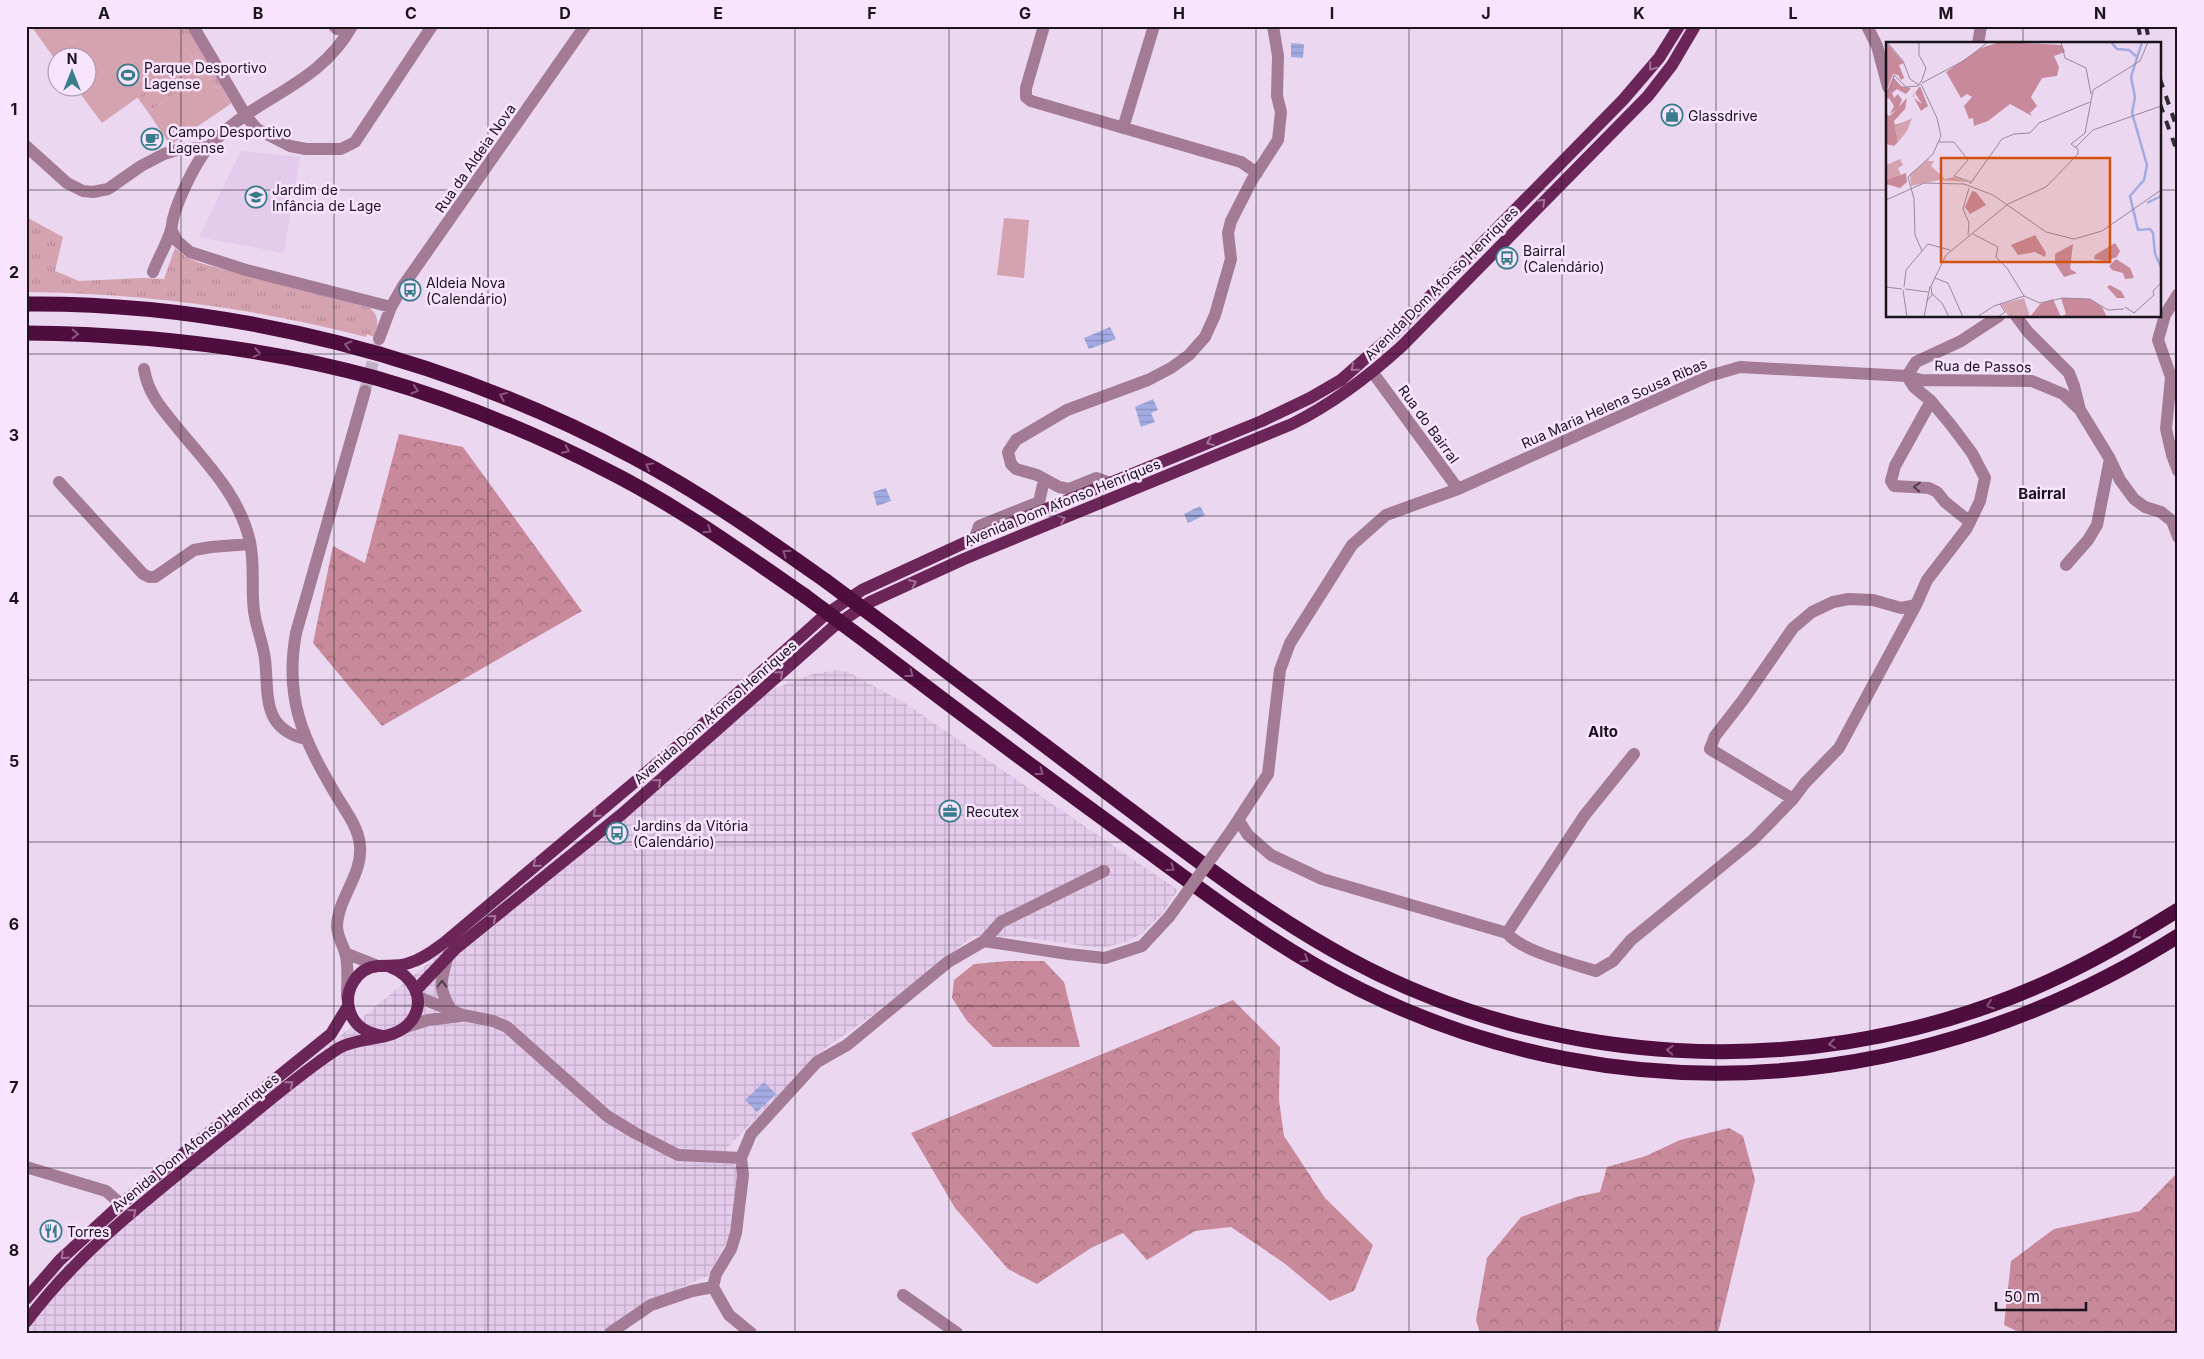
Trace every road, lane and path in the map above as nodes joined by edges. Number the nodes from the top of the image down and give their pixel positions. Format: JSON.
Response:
{"nodes":[{"id":1,"x":192,"y":26,"type":"edge"},
{"id":2,"x":334,"y":26,"type":"edge"},
{"id":3,"x":432,"y":26,"type":"edge"},
{"id":4,"x":585,"y":26,"type":"edge"},
{"id":5,"x":1044,"y":26,"type":"edge"},
{"id":6,"x":1154,"y":26,"type":"edge"},
{"id":7,"x":1273,"y":26,"type":"edge"},
{"id":8,"x":1679,"y":26,"type":"edge"},
{"id":9,"x":1695,"y":26,"type":"edge"},
{"id":10,"x":1867,"y":26,"type":"edge"},
{"id":11,"x":1981,"y":26,"type":"edge"},
{"id":12,"x":351,"y":28,"type":"edge"},
{"id":13,"x":1978,"y":42,"type":"edge"},
{"id":14,"x":1886,"y":80,"type":"edge"},
{"id":15,"x":246,"y":116,"type":"junction"},
{"id":16,"x":1123,"y":128,"type":"junction"},
{"id":17,"x":26,"y":146,"type":"edge"},
{"id":18,"x":209,"y":148,"type":"junction"},
{"id":19,"x":1257,"y":173,"type":"junction"},
{"id":20,"x":172,"y":229,"type":"junction"},
{"id":21,"x":153,"y":272,"type":"dead end"},
{"id":22,"x":2178,"y":294,"type":"edge"},
{"id":23,"x":26,"y":304,"type":"edge"},
{"id":24,"x":391,"y":307,"type":"junction"},
{"id":25,"x":1996,"y":318,"type":"edge"},
{"id":26,"x":2018,"y":318,"type":"edge"},
{"id":27,"x":26,"y":333,"type":"edge"},
{"id":28,"x":379,"y":339,"type":"tunnel mouth"},
{"id":29,"x":144,"y":369,"type":"dead end"},
{"id":30,"x":1907,"y":376,"type":"junction"},
{"id":31,"x":1376,"y":377,"type":"dead end"},
{"id":32,"x":365,"y":391,"type":"tunnel mouth"},
{"id":33,"x":1931,"y":401,"type":"junction"},
{"id":34,"x":2080,"y":410,"type":"junction"},
{"id":35,"x":2110,"y":459,"type":"junction"},
{"id":36,"x":2178,"y":471,"type":"edge"},
{"id":37,"x":1044,"y":480,"type":"junction"},
{"id":38,"x":58,"y":482,"type":"dead end"},
{"id":39,"x":1110,"y":483,"type":"junction"},
{"id":40,"x":1458,"y":489,"type":"junction"},
{"id":41,"x":2175,"y":516,"type":"edge"},
{"id":42,"x":1970,"y":522,"type":"junction"},
{"id":43,"x":2178,"y":537,"type":"edge"},
{"id":44,"x":975,"y":538,"type":"junction"},
{"id":45,"x":250,"y":544,"type":"junction"},
{"id":46,"x":2066,"y":565,"type":"dead end"},
{"id":47,"x":1916,"y":605,"type":"junction"},
{"id":48,"x":305,"y":739,"type":"junction"},
{"id":49,"x":1634,"y":754,"type":"dead end"},
{"id":50,"x":1793,"y":799,"type":"junction"},
{"id":51,"x":1239,"y":820,"type":"junction"},
{"id":52,"x":1104,"y":871,"type":"dead end"},
{"id":53,"x":2178,"y":910,"type":"edge"},
{"id":54,"x":1506,"y":933,"type":"junction"},
{"id":55,"x":2178,"y":936,"type":"edge"},
{"id":56,"x":984,"y":941,"type":"junction"},
{"id":57,"x":345,"y":953,"type":"junction"},
{"id":58,"x":448,"y":955,"type":"junction"},
{"id":59,"x":384,"y":967,"type":"junction"},
{"id":60,"x":417,"y":993,"type":"junction"},
{"id":61,"x":348,"y":1003,"type":"junction"},
{"id":62,"x":457,"y":1013,"type":"junction"},
{"id":63,"x":406,"y":1027,"type":"junction"},
{"id":64,"x":382,"y":1036,"type":"junction"},
{"id":65,"x":741,"y":1158,"type":"junction"},
{"id":66,"x":26,"y":1167,"type":"edge"},
{"id":67,"x":121,"y":1204,"type":"junction"},
{"id":68,"x":713,"y":1287,"type":"junction"},
{"id":69,"x":903,"y":1295,"type":"dead end"},
{"id":70,"x":26,"y":1299,"type":"edge"},
{"id":71,"x":26,"y":1322,"type":"edge"},
{"id":72,"x":610,"y":1333,"type":"edge"},
{"id":73,"x":751,"y":1333,"type":"edge"},
{"id":74,"x":957,"y":1333,"type":"edge"}],
"edges":[{"from":1,"to":15,"type":"street"},
{"from":2,"to":12,"type":"street"},
{"from":3,"to":15,"type":"street"},
{"from":4,"to":24,"type":"street","name":"Rua da Aldeia Nova"},
{"from":5,"to":16,"type":"street"},
{"from":6,"to":16,"type":"street"},
{"from":7,"to":19,"type":"street"},
{"from":8,"to":39,"type":"main road","name":"Avenida Dom Afonso Henriques","one_way":true},
{"from":58,"to":9,"type":"main road","name":"Avenida Dom Afonso Henriques","one_way":true},
{"from":10,"to":14,"type":"street"},
{"from":11,"to":13,"type":"street"},
{"from":12,"to":15,"type":"street"},
{"from":15,"to":18,"type":"street"},
{"from":16,"to":19,"type":"street"},
{"from":17,"to":18,"type":"street"},
{"from":18,"to":20,"type":"street"},
{"from":19,"to":37,"type":"street"},
{"from":20,"to":21,"type":"street"},
{"from":20,"to":24,"type":"street"},
{"from":22,"to":36,"type":"street"},
{"from":53,"to":23,"type":"highway","one_way":true,"bridge":true},
{"from":24,"to":28,"type":"street","name":"Rua da Aldeia Nova"},
{"from":25,"to":30,"type":"street"},
{"from":26,"to":34,"type":"street","name":"Rua de Passos"},
{"from":27,"to":55,"type":"highway","one_way":true,"bridge":true},
{"from":29,"to":45,"type":"street"},
{"from":30,"to":33,"type":"street"},
{"from":30,"to":34,"type":"street","name":"Rua de Passos"},
{"from":30,"to":40,"type":"street","name":"Rua Maria Helena Sousa Ribas"},
{"from":31,"to":40,"type":"street","name":"Rua do Bairral"},
{"from":32,"to":48,"type":"street"},
{"from":33,"to":42,"type":"street"},
{"from":42,"to":33,"type":"street","one_way":true},
{"from":34,"to":35,"type":"street","name":"Rua de Passos"},
{"from":35,"to":41,"type":"street","name":"Rua de Passos"},
{"from":35,"to":46,"type":"street"},
{"from":37,"to":39,"type":"street"},
{"from":37,"to":44,"type":"street"},
{"from":38,"to":45,"type":"street"},
{"from":39,"to":44,"type":"main road","name":"Avenida Dom Afonso Henriques"},
{"from":40,"to":51,"type":"street","name":"Rua Maria Helena Sousa Ribas"},
{"from":41,"to":43,"type":"street","name":"Rua de Passos"},
{"from":42,"to":47,"type":"street"},
{"from":44,"to":59,"type":"main road","name":"Avenida Dom Afonso Henriques","one_way":true},
{"from":45,"to":48,"type":"street"},
{"from":47,"to":50,"type":"street"},
{"from":47,"to":50,"type":"street"},
{"from":48,"to":57,"type":"street"},
{"from":49,"to":54,"type":"street"},
{"from":50,"to":54,"type":"street"},
{"from":51,"to":54,"type":"street"},
{"from":51,"to":56,"type":"street","name":"Rua Maria Helena Sousa Ribas","bridge":true},
{"from":52,"to":56,"type":"street"},
{"from":56,"to":65,"type":"street"},
{"from":57,"to":59,"type":"street"},
{"from":57,"to":61,"type":"street"},
{"from":58,"to":60,"type":"main road","name":"Avenida Dom Afonso Henriques"},
{"from":62,"to":58,"type":"street","one_way":true},
{"from":59,"to":60,"type":"main road"},
{"from":59,"to":61,"type":"main road","name":"Avenida Dom Afonso Henriques"},
{"from":60,"to":62,"type":"street"},
{"from":60,"to":63,"type":"main road","name":"Avenida Dom Afonso Henriques"},
{"from":61,"to":64,"type":"main road"},
{"from":61,"to":67,"type":"main road","name":"Avenida Dom Afonso Henriques"},
{"from":62,"to":63,"type":"street"},
{"from":62,"to":65,"type":"street"},
{"from":63,"to":64,"type":"main road","name":"Avenida Dom Afonso Henriques"},
{"from":71,"to":64,"type":"main road","name":"Avenida Dom Afonso Henriques","one_way":true},
{"from":65,"to":68,"type":"street"},
{"from":66,"to":67,"type":"street"},
{"from":67,"to":70,"type":"main road","name":"Avenida Dom Afonso Henriques","one_way":true},
{"from":68,"to":72,"type":"street"},
{"from":68,"to":73,"type":"street"},
{"from":69,"to":74,"type":"street"}]}
